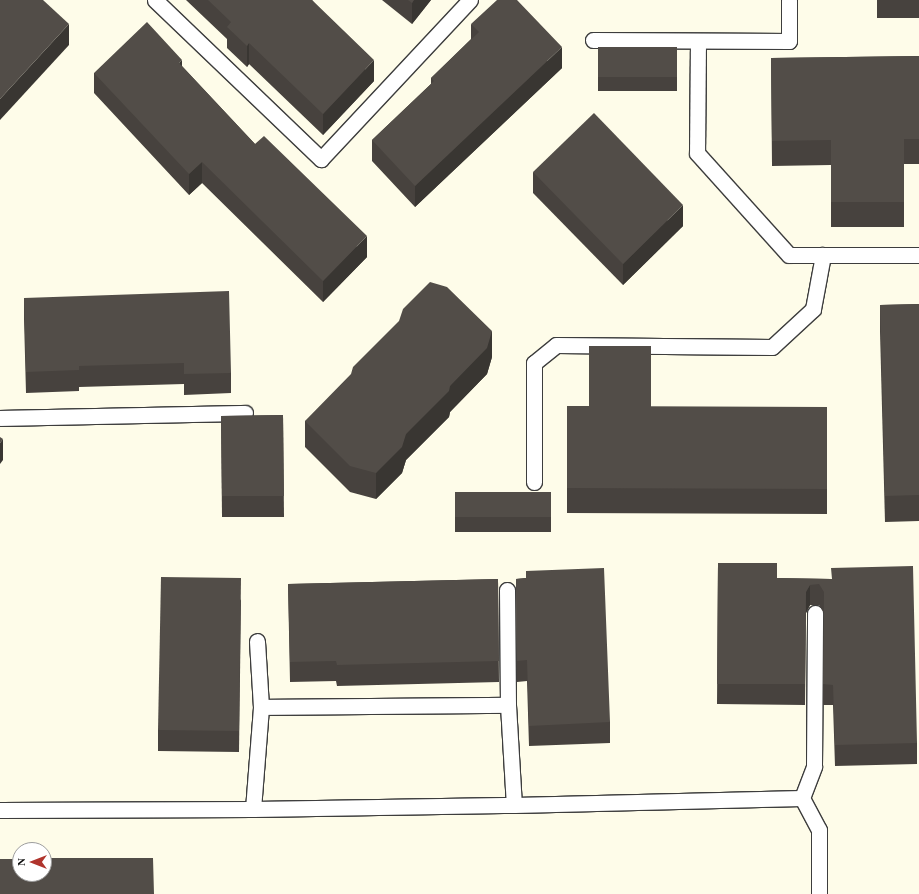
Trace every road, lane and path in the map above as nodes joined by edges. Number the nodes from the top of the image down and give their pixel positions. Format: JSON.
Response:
{"nodes":[{"id":1,"x":155,"y":0,"type":"edge"},
{"id":2,"x":470,"y":0,"type":"edge"},
{"id":3,"x":789,"y":0,"type":"edge"},
{"id":4,"x":593,"y":40,"type":"dead end"},
{"id":5,"x":698,"y":41,"type":"junction"},
{"id":6,"x":823,"y":255,"type":"junction"},
{"id":7,"x":919,"y":255,"type":"edge"},
{"id":8,"x":245,"y":413,"type":"dead end"},
{"id":9,"x":0,"y":418,"type":"edge"},
{"id":10,"x":534,"y":482,"type":"dead end"},
{"id":11,"x":507,"y":590,"type":"dead end"},
{"id":12,"x":815,"y":613,"type":"dead end"},
{"id":13,"x":257,"y":641,"type":"dead end"},
{"id":14,"x":508,"y":705,"type":"junction"},
{"id":15,"x":261,"y":707,"type":"junction"},
{"id":16,"x":802,"y":798,"type":"junction"},
{"id":17,"x":514,"y":805,"type":"junction"},
{"id":18,"x":254,"y":809,"type":"junction"},
{"id":19,"x":0,"y":810,"type":"edge"},
{"id":20,"x":819,"y":894,"type":"edge"}],
"edges":[{"from":1,"to":2,"type":"lane"},
{"from":3,"to":5,"type":"lane"},
{"from":4,"to":5,"type":"lane"},
{"from":5,"to":6,"type":"lane"},
{"from":6,"to":7,"type":"lane"},
{"from":6,"to":10,"type":"lane"},
{"from":8,"to":9,"type":"lane"},
{"from":11,"to":14,"type":"lane"},
{"from":12,"to":16,"type":"lane"},
{"from":13,"to":15,"type":"lane"},
{"from":14,"to":15,"type":"lane"},
{"from":14,"to":17,"type":"lane"},
{"from":15,"to":18,"type":"lane"},
{"from":16,"to":17,"type":"lane"},
{"from":16,"to":20,"type":"lane"},
{"from":17,"to":18,"type":"lane"},
{"from":18,"to":19,"type":"lane"}]}
